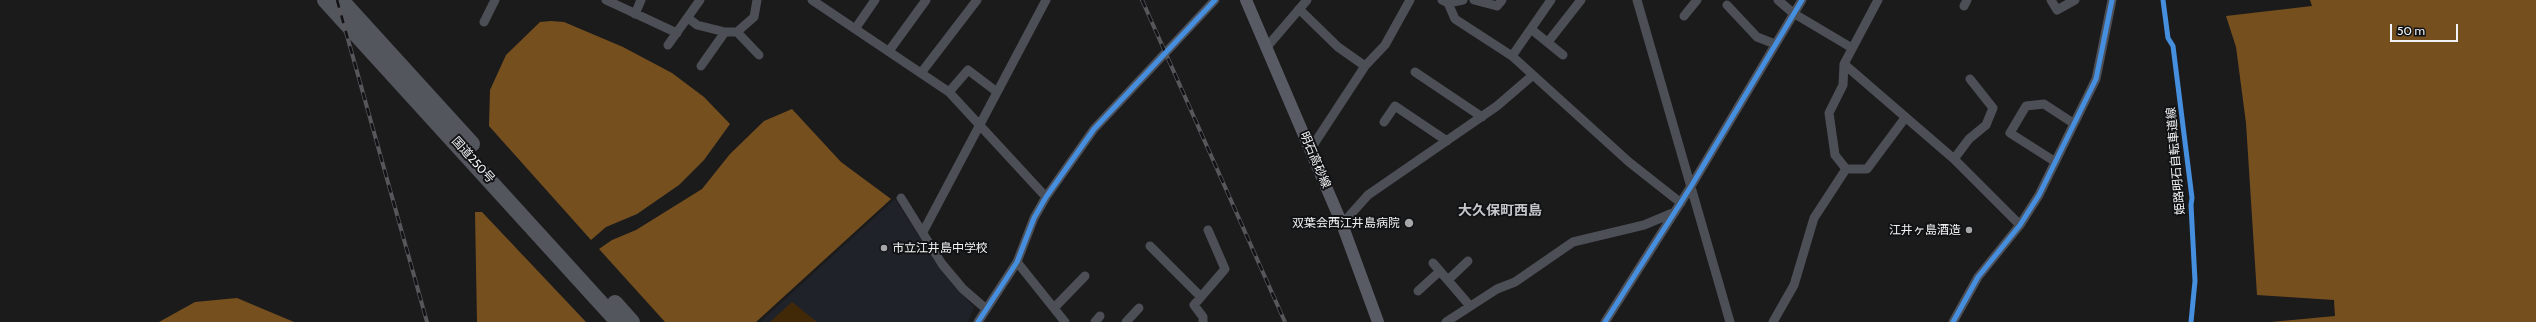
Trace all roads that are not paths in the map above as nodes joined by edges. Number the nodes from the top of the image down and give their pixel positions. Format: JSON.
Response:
{"nodes":[{"id":1,"x":326,"y":0,"type":"edge"},
{"id":2,"x":341,"y":0,"type":"edge"},
{"id":3,"x":495,"y":0,"type":"edge"},
{"id":4,"x":606,"y":0,"type":"edge"},
{"id":5,"x":641,"y":0,"type":"edge"},
{"id":6,"x":700,"y":0,"type":"edge"},
{"id":7,"x":757,"y":0,"type":"edge"},
{"id":8,"x":812,"y":0,"type":"edge"},
{"id":9,"x":875,"y":0,"type":"edge"},
{"id":10,"x":926,"y":0,"type":"edge"},
{"id":11,"x":977,"y":0,"type":"edge"},
{"id":12,"x":1046,"y":0,"type":"edge"},
{"id":13,"x":1215,"y":0,"type":"edge"},
{"id":14,"x":1246,"y":0,"type":"edge"},
{"id":15,"x":1307,"y":0,"type":"edge"},
{"id":16,"x":1410,"y":0,"type":"edge"},
{"id":17,"x":1463,"y":0,"type":"edge"},
{"id":18,"x":1474,"y":0,"type":"edge"},
{"id":19,"x":1502,"y":0,"type":"edge"},
{"id":20,"x":1551,"y":0,"type":"edge"},
{"id":21,"x":1582,"y":0,"type":"edge"},
{"id":22,"x":1637,"y":0,"type":"edge"},
{"id":23,"x":1697,"y":0,"type":"edge"},
{"id":24,"x":1778,"y":0,"type":"edge"},
{"id":25,"x":1802,"y":0,"type":"edge"},
{"id":26,"x":1878,"y":0,"type":"edge"},
{"id":27,"x":2051,"y":0,"type":"edge"},
{"id":28,"x":2075,"y":0,"type":"edge"},
{"id":29,"x":2112,"y":0,"type":"edge"},
{"id":30,"x":1445,"y":2,"type":"edge"},
{"id":31,"x":1727,"y":5,"type":"dead end"},
{"id":32,"x":1299,"y":8,"type":"junction"},
{"id":33,"x":1794,"y":13,"type":"junction"},
{"id":34,"x":635,"y":14,"type":"junction"},
{"id":35,"x":1684,"y":16,"type":"dead end"},
{"id":36,"x":688,"y":18,"type":"junction"},
{"id":37,"x":484,"y":22,"type":"dead end"},
{"id":38,"x":855,"y":29,"type":"junction"},
{"id":39,"x":1531,"y":29,"type":"junction"},
{"id":40,"x":724,"y":32,"type":"junction"},
{"id":41,"x":737,"y":32,"type":"junction"},
{"id":42,"x":677,"y":33,"type":"junction"},
{"id":43,"x":1548,"y":42,"type":"junction"},
{"id":44,"x":1775,"y":44,"type":"junction"},
{"id":45,"x":668,"y":45,"type":"dead end"},
{"id":46,"x":1266,"y":48,"type":"junction"},
{"id":47,"x":1852,"y":48,"type":"junction"},
{"id":48,"x":888,"y":52,"type":"junction"},
{"id":49,"x":759,"y":55,"type":"dead end"},
{"id":50,"x":1563,"y":55,"type":"dead end"},
{"id":51,"x":1512,"y":56,"type":"junction"},
{"id":52,"x":1844,"y":64,"type":"junction"},
{"id":53,"x":701,"y":66,"type":"dead end"},
{"id":54,"x":1365,"y":66,"type":"junction"},
{"id":55,"x":1415,"y":72,"type":"dead end"},
{"id":56,"x":921,"y":73,"type":"junction"},
{"id":57,"x":1533,"y":75,"type":"junction"},
{"id":58,"x":1970,"y":79,"type":"dead end"},
{"id":59,"x":949,"y":92,"type":"junction"},
{"id":60,"x":997,"y":92,"type":"junction"},
{"id":61,"x":1482,"y":118,"type":"junction"},
{"id":62,"x":1905,"y":118,"type":"junction"},
{"id":63,"x":1384,"y":122,"type":"dead end"},
{"id":64,"x":2074,"y":123,"type":"junction"},
{"id":65,"x":980,"y":127,"type":"junction"},
{"id":66,"x":1447,"y":141,"type":"junction"},
{"id":67,"x":1310,"y":150,"type":"junction"},
{"id":68,"x":1954,"y":159,"type":"junction"},
{"id":69,"x":2054,"y":161,"type":"junction"},
{"id":70,"x":1846,"y":169,"type":"junction"},
{"id":71,"x":1690,"y":188,"type":"junction"},
{"id":72,"x":1046,"y":197,"type":"junction"},
{"id":73,"x":901,"y":198,"type":"dead end"},
{"id":74,"x":1681,"y":203,"type":"junction"},
{"id":75,"x":1676,"y":212,"type":"junction"},
{"id":76,"x":1342,"y":224,"type":"junction"},
{"id":77,"x":2020,"y":226,"type":"junction"},
{"id":78,"x":1208,"y":230,"type":"dead end"},
{"id":79,"x":923,"y":232,"type":"junction"},
{"id":80,"x":1150,"y":246,"type":"dead end"},
{"id":81,"x":1468,"y":261,"type":"dead end"},
{"id":82,"x":1017,"y":262,"type":"junction"},
{"id":83,"x":1433,"y":263,"type":"dead end"},
{"id":84,"x":1440,"y":271,"type":"junction"},
{"id":85,"x":1085,"y":276,"type":"dead end"},
{"id":86,"x":1448,"y":280,"type":"junction"},
{"id":87,"x":1418,"y":290,"type":"dead end"},
{"id":88,"x":1201,"y":297,"type":"junction"},
{"id":89,"x":1470,"y":306,"type":"junction"},
{"id":90,"x":985,"y":308,"type":"junction"},
{"id":91,"x":1054,"y":308,"type":"junction"},
{"id":92,"x":1139,"y":308,"type":"dead end"},
{"id":93,"x":618,"y":322,"type":"edge"},
{"id":94,"x":632,"y":322,"type":"edge"},
{"id":95,"x":978,"y":322,"type":"edge"},
{"id":96,"x":1065,"y":322,"type":"edge"},
{"id":97,"x":1126,"y":322,"type":"edge"},
{"id":98,"x":1203,"y":322,"type":"edge"},
{"id":99,"x":1378,"y":322,"type":"edge"},
{"id":100,"x":1446,"y":322,"type":"edge"},
{"id":101,"x":1605,"y":322,"type":"edge"},
{"id":102,"x":1730,"y":322,"type":"edge"},
{"id":103,"x":1773,"y":322,"type":"edge"},
{"id":104,"x":1953,"y":322,"type":"edge"}],
"edges":[{"from":1,"to":93,"type":"highway","name":"国道250号"},
{"from":2,"to":94,"type":"highway","name":"国道250号"},
{"from":3,"to":37,"type":"street"},
{"from":4,"to":34,"type":"street"},
{"from":5,"to":34,"type":"street"},
{"from":6,"to":36,"type":"street"},
{"from":7,"to":41,"type":"street"},
{"from":8,"to":38,"type":"street"},
{"from":9,"to":38,"type":"street"},
{"from":10,"to":48,"type":"street"},
{"from":11,"to":56,"type":"street"},
{"from":12,"to":60,"type":"street"},
{"from":13,"to":72,"type":"street"},
{"from":14,"to":46,"type":"main road","name":"明石高砂線"},
{"from":15,"to":32,"type":"street"},
{"from":16,"to":54,"type":"street"},
{"from":17,"to":30,"type":"street"},
{"from":18,"to":19,"type":"street"},
{"from":20,"to":39,"type":"street"},
{"from":21,"to":43,"type":"street"},
{"from":22,"to":71,"type":"street"},
{"from":23,"to":35,"type":"street"},
{"from":24,"to":33,"type":"street"},
{"from":25,"to":33,"type":"street"},
{"from":26,"to":47,"type":"street"},
{"from":27,"to":28,"type":"street"},
{"from":29,"to":64,"type":"street"},
{"from":30,"to":51,"type":"street"},
{"from":31,"to":44,"type":"street"},
{"from":32,"to":46,"type":"street"},
{"from":32,"to":54,"type":"street"},
{"from":33,"to":44,"type":"street"},
{"from":33,"to":47,"type":"street"},
{"from":34,"to":42,"type":"street"},
{"from":36,"to":40,"type":"street"},
{"from":36,"to":42,"type":"street"},
{"from":38,"to":48,"type":"street"},
{"from":39,"to":43,"type":"street"},
{"from":39,"to":51,"type":"street"},
{"from":40,"to":41,"type":"street"},
{"from":40,"to":53,"type":"street"},
{"from":41,"to":49,"type":"street"},
{"from":42,"to":45,"type":"street"},
{"from":43,"to":50,"type":"street"},
{"from":44,"to":71,"type":"street"},
{"from":46,"to":67,"type":"main road","name":"明石高砂線"},
{"from":47,"to":52,"type":"street"},
{"from":48,"to":56,"type":"street"},
{"from":51,"to":57,"type":"street"},
{"from":52,"to":62,"type":"street"},
{"from":52,"to":70,"type":"street"},
{"from":54,"to":67,"type":"street"},
{"from":55,"to":61,"type":"street"},
{"from":56,"to":59,"type":"street"},
{"from":57,"to":61,"type":"street"},
{"from":57,"to":74,"type":"street"},
{"from":58,"to":68,"type":"street"},
{"from":59,"to":60,"type":"street"},
{"from":59,"to":65,"type":"street"},
{"from":60,"to":65,"type":"street"},
{"from":61,"to":66,"type":"street"},
{"from":62,"to":68,"type":"street"},
{"from":62,"to":70,"type":"street"},
{"from":63,"to":66,"type":"street"},
{"from":64,"to":69,"type":"street"},
{"from":64,"to":69,"type":"street"},
{"from":65,"to":72,"type":"street"},
{"from":65,"to":79,"type":"street"},
{"from":66,"to":76,"type":"street"},
{"from":67,"to":76,"type":"main road","name":"明石高砂線"},
{"from":68,"to":77,"type":"street"},
{"from":69,"to":77,"type":"street"},
{"from":70,"to":103,"type":"street"},
{"from":71,"to":74,"type":"street"},
{"from":71,"to":102,"type":"street"},
{"from":72,"to":82,"type":"street"},
{"from":73,"to":79,"type":"street"},
{"from":74,"to":75,"type":"street"},
{"from":75,"to":89,"type":"street"},
{"from":75,"to":101,"type":"street"},
{"from":76,"to":99,"type":"main road","name":"明石高砂線"},
{"from":77,"to":104,"type":"street"},
{"from":78,"to":88,"type":"street"},
{"from":79,"to":90,"type":"street"},
{"from":80,"to":88,"type":"street"},
{"from":81,"to":86,"type":"street"},
{"from":82,"to":90,"type":"street"},
{"from":82,"to":91,"type":"street"},
{"from":83,"to":84,"type":"street"},
{"from":84,"to":86,"type":"street"},
{"from":84,"to":87,"type":"street"},
{"from":85,"to":91,"type":"street"},
{"from":86,"to":89,"type":"street"},
{"from":88,"to":98,"type":"street"},
{"from":89,"to":100,"type":"street"},
{"from":90,"to":95,"type":"street"},
{"from":91,"to":96,"type":"street"},
{"from":92,"to":97,"type":"street"}]}
